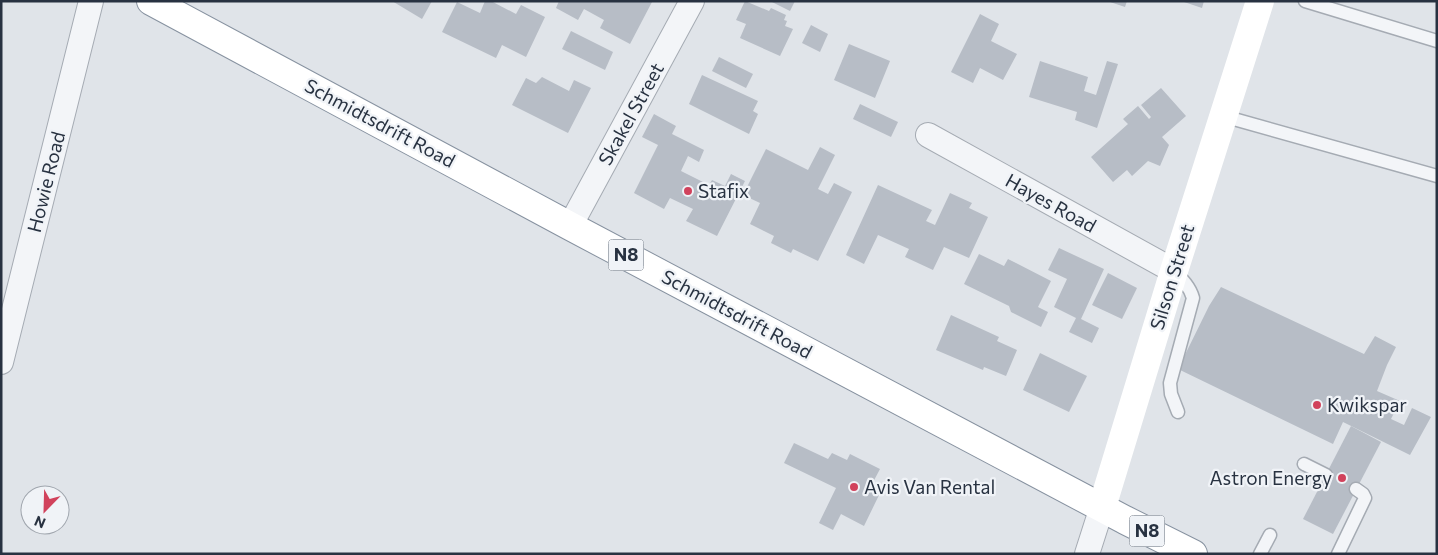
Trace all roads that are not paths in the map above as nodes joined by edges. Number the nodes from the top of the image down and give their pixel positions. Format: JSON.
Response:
{"nodes":[{"id":1,"x":91,"y":1,"type":"edge"},
{"id":2,"x":151,"y":1,"type":"edge"},
{"id":3,"x":692,"y":1,"type":"edge"},
{"id":4,"x":1260,"y":1,"type":"edge"},
{"id":5,"x":1305,"y":1,"type":"edge"},
{"id":6,"x":1437,"y":41,"type":"edge"},
{"id":7,"x":1223,"y":116,"type":"junction"},
{"id":8,"x":928,"y":135,"type":"dead end"},
{"id":9,"x":1437,"y":176,"type":"edge"},
{"id":10,"x":570,"y":226,"type":"junction"},
{"id":11,"x":1174,"y":271,"type":"junction"},
{"id":12,"x":1,"y":362,"type":"edge"},
{"id":13,"x":1178,"y":412,"type":"dead end"},
{"id":14,"x":1304,"y":464,"type":"dead end"},
{"id":15,"x":1326,"y":475,"type":"dead end"},
{"id":16,"x":1356,"y":489,"type":"dead end"},
{"id":17,"x":1102,"y":507,"type":"junction"},
{"id":18,"x":1270,"y":535,"type":"dead end"},
{"id":19,"x":1087,"y":554,"type":"edge"},
{"id":20,"x":1193,"y":554,"type":"edge"},
{"id":21,"x":1260,"y":554,"type":"edge"},
{"id":22,"x":1338,"y":554,"type":"edge"}],
"edges":[{"from":1,"to":12,"type":"street","name":"Howie Road"},
{"from":2,"to":10,"type":"main road","name":"Schmidtsdrift Road","number":"N8"},
{"from":3,"to":10,"type":"street","name":"Skakel Street"},
{"from":4,"to":7,"type":"main road","name":"Silson Street"},
{"from":5,"to":6,"type":"lane"},
{"from":7,"to":9,"type":"lane"},
{"from":7,"to":11,"type":"main road","name":"Silson Street"},
{"from":8,"to":11,"type":"street","name":"Hayes Road"},
{"from":10,"to":17,"type":"main road","name":"Schmidtsdrift Road","number":"N8"},
{"from":11,"to":13,"type":"lane"},
{"from":11,"to":17,"type":"main road","name":"Silson Street"},
{"from":14,"to":15,"type":"lane"},
{"from":16,"to":22,"type":"lane"},
{"from":17,"to":19,"type":"street","name":"Silson Street"},
{"from":17,"to":20,"type":"main road","name":"Schmidtsdrift Road","number":"N8"},
{"from":18,"to":21,"type":"lane"}]}
